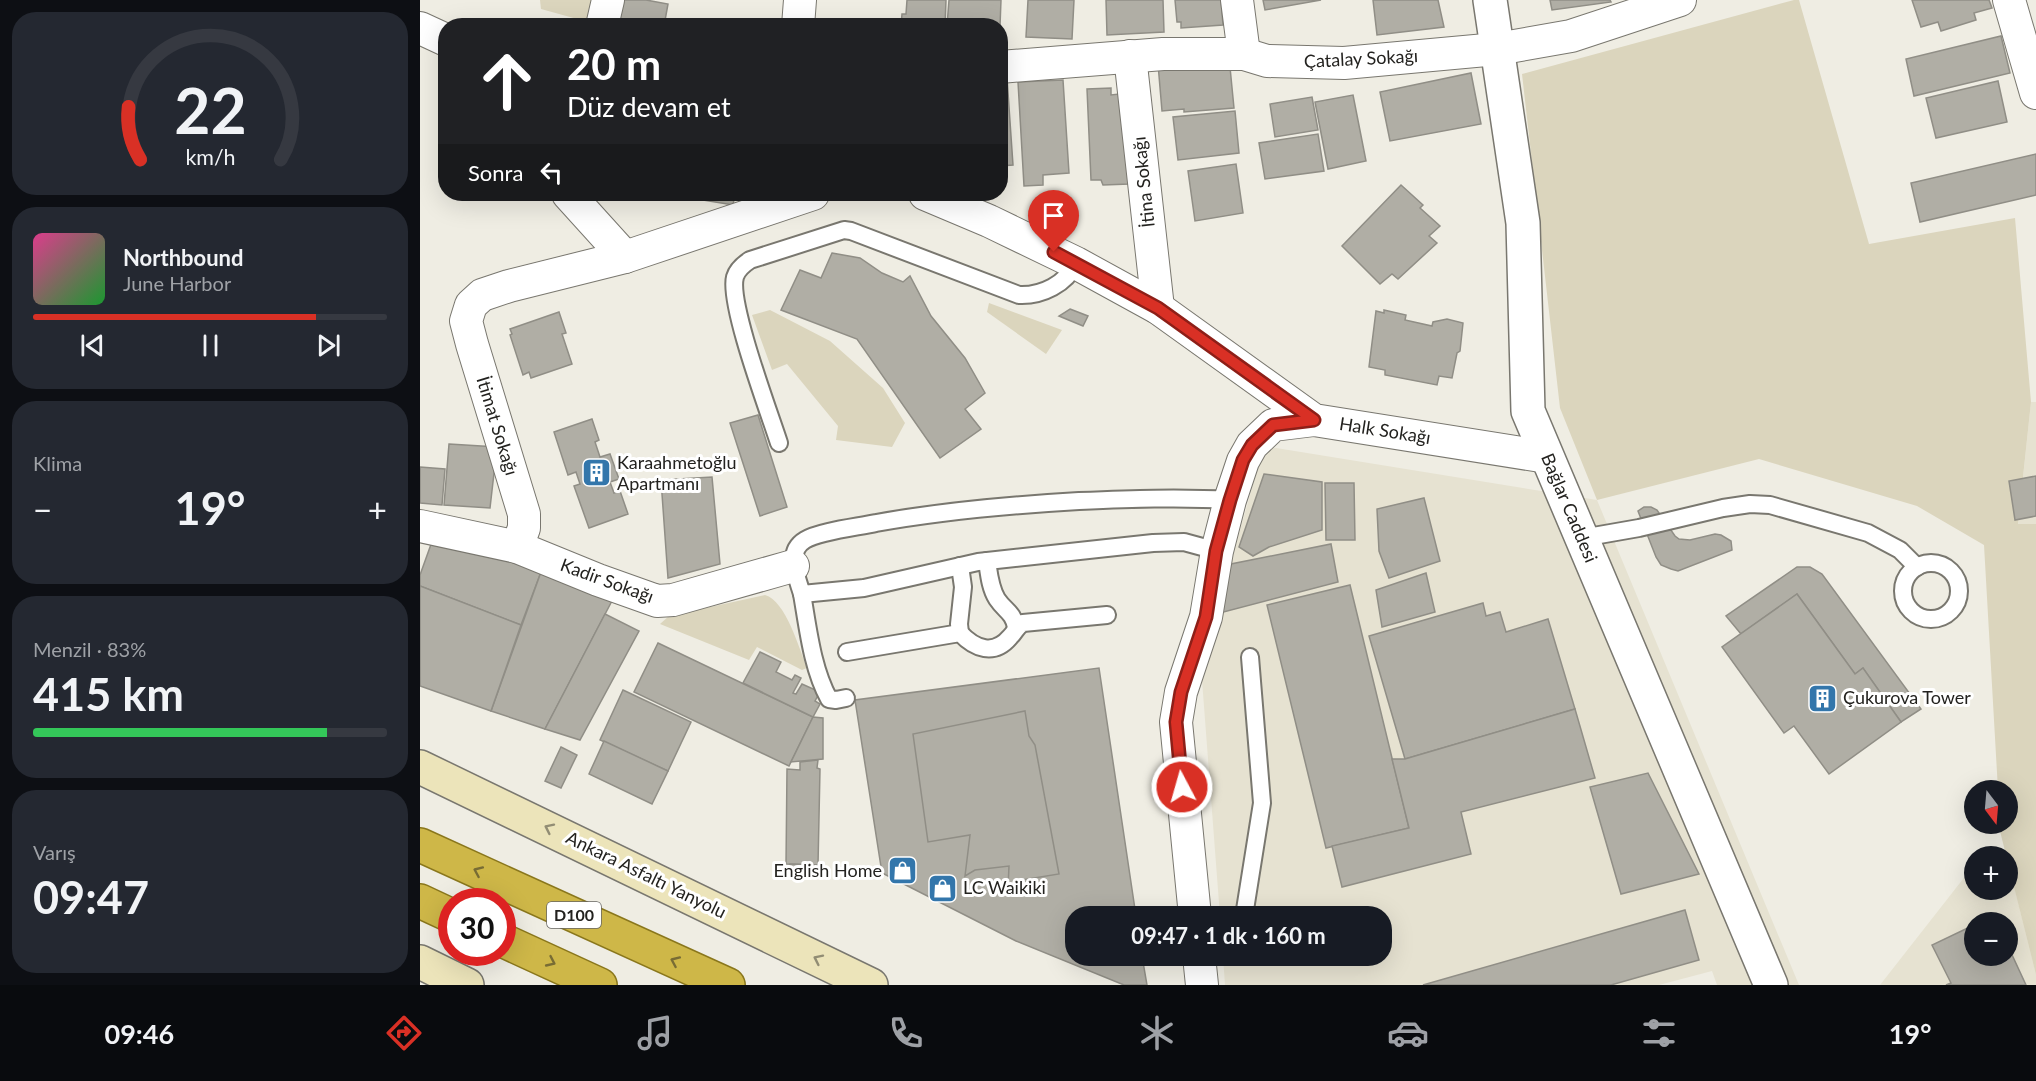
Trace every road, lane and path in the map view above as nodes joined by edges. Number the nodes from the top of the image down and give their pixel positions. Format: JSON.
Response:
{"nodes":[{"id":1,"x":608,"y":0,"type":"edge"},
{"id":2,"x":800,"y":0,"type":"edge"},
{"id":3,"x":1237,"y":0,"type":"edge"},
{"id":4,"x":1490,"y":0,"type":"edge"},
{"id":5,"x":1680,"y":0,"type":"edge"},
{"id":6,"x":2009,"y":0,"type":"edge"},
{"id":7,"x":604,"y":18,"type":"edge"},
{"id":8,"x":799,"y":18,"type":"edge"},
{"id":9,"x":1497,"y":49,"type":"junction"},
{"id":10,"x":1244,"y":54,"type":"junction"},
{"id":11,"x":1130,"y":56,"type":"junction"},
{"id":12,"x":1008,"y":66,"type":"edge"},
{"id":13,"x":2036,"y":93,"type":"edge"},
{"id":14,"x":574,"y":201,"type":"edge"},
{"id":15,"x":792,"y":201,"type":"edge"},
{"id":16,"x":942,"y":201,"type":"edge"},
{"id":17,"x":626,"y":257,"type":"junction"},
{"id":18,"x":1076,"y":263,"type":"junction"},
{"id":19,"x":1158,"y":308,"type":"junction"},
{"id":20,"x":1314,"y":420,"type":"junction"},
{"id":21,"x":779,"y":443,"type":"dead end"},
{"id":22,"x":1547,"y":457,"type":"junction"},
{"id":23,"x":1230,"y":500,"type":"junction"},
{"id":24,"x":420,"y":526,"type":"edge"},
{"id":25,"x":1582,"y":537,"type":"junction"},
{"id":26,"x":517,"y":547,"type":"junction"},
{"id":27,"x":1216,"y":551,"type":"junction"},
{"id":28,"x":987,"y":561,"type":"junction"},
{"id":29,"x":960,"y":566,"type":"junction"},
{"id":30,"x":1917,"y":567,"type":"dead end"},
{"id":31,"x":797,"y":580,"type":"junction"},
{"id":32,"x":1107,"y":615,"type":"dead end"},
{"id":33,"x":1016,"y":627,"type":"junction"},
{"id":34,"x":960,"y":633,"type":"junction"},
{"id":35,"x":847,"y":652,"type":"dead end"},
{"id":36,"x":1250,"y":657,"type":"dead end"},
{"id":37,"x":846,"y":698,"type":"dead end"},
{"id":38,"x":420,"y":767,"type":"edge"},
{"id":39,"x":420,"y":845,"type":"edge"},
{"id":40,"x":420,"y":901,"type":"edge"},
{"id":41,"x":1194,"y":906,"type":"edge"},
{"id":42,"x":1246,"y":906,"type":"edge"},
{"id":43,"x":438,"y":909,"type":"edge"},
{"id":44,"x":516,"y":946,"type":"edge"},
{"id":45,"x":420,"y":962,"type":"edge"},
{"id":46,"x":467,"y":985,"type":"edge"},
{"id":47,"x":600,"y":985,"type":"edge"},
{"id":48,"x":728,"y":985,"type":"edge"},
{"id":49,"x":871,"y":985,"type":"edge"},
{"id":50,"x":1771,"y":985,"type":"edge"}],
"edges":[{"from":1,"to":7,"type":"street"},
{"from":2,"to":8,"type":"street"},
{"from":3,"to":10,"type":"street"},
{"from":4,"to":9,"type":"street","name":"Bağlar Caddesi"},
{"from":5,"to":9,"type":"street","name":"Çatalay Sokağı"},
{"from":6,"to":13,"type":"street"},
{"from":9,"to":10,"type":"street","name":"Çatalay Sokağı"},
{"from":9,"to":22,"type":"street","name":"Bağlar Caddesi"},
{"from":10,"to":11,"type":"street","name":"Çatalay Sokağı"},
{"from":11,"to":12,"type":"street","name":"Çatalay Sokağı"},
{"from":11,"to":19,"type":"street","name":"İtina Sokağı"},
{"from":14,"to":17,"type":"street"},
{"from":15,"to":17,"type":"street"},
{"from":16,"to":18,"type":"street","name":"Halk Sokağı"},
{"from":17,"to":26,"type":"street","name":"İtimat Sokağı"},
{"from":18,"to":19,"type":"street","name":"Halk Sokağı"},
{"from":18,"to":21,"type":"lane"},
{"from":19,"to":20,"type":"street","name":"Halk Sokağı"},
{"from":20,"to":22,"type":"street","name":"Halk Sokağı"},
{"from":20,"to":23,"type":"street"},
{"from":22,"to":25,"type":"street","name":"Bağlar Caddesi"},
{"from":23,"to":27,"type":"street"},
{"from":23,"to":31,"type":"lane"},
{"from":24,"to":26,"type":"street","name":"Kadir Sokağı"},
{"from":25,"to":30,"type":"lane"},
{"from":25,"to":50,"type":"street","name":"Bağlar Caddesi"},
{"from":26,"to":31,"type":"street","name":"Kadir Sokağı"},
{"from":27,"to":28,"type":"lane"},
{"from":27,"to":41,"type":"street"},
{"from":28,"to":29,"type":"lane"},
{"from":28,"to":33,"type":"lane"},
{"from":29,"to":31,"type":"lane"},
{"from":29,"to":34,"type":"lane"},
{"from":31,"to":37,"type":"lane"},
{"from":32,"to":33,"type":"lane"},
{"from":33,"to":34,"type":"lane"},
{"from":34,"to":35,"type":"lane"},
{"from":36,"to":42,"type":"lane"},
{"from":49,"to":38,"type":"main road","name":"Ankara Asfaltı Yanyolu","one_way":true},
{"from":48,"to":39,"type":"highway","number":"D100","one_way":true},
{"from":40,"to":43,"type":"highway"},
{"from":44,"to":47,"type":"highway","one_way":true},
{"from":45,"to":46,"type":"main road"}]}
